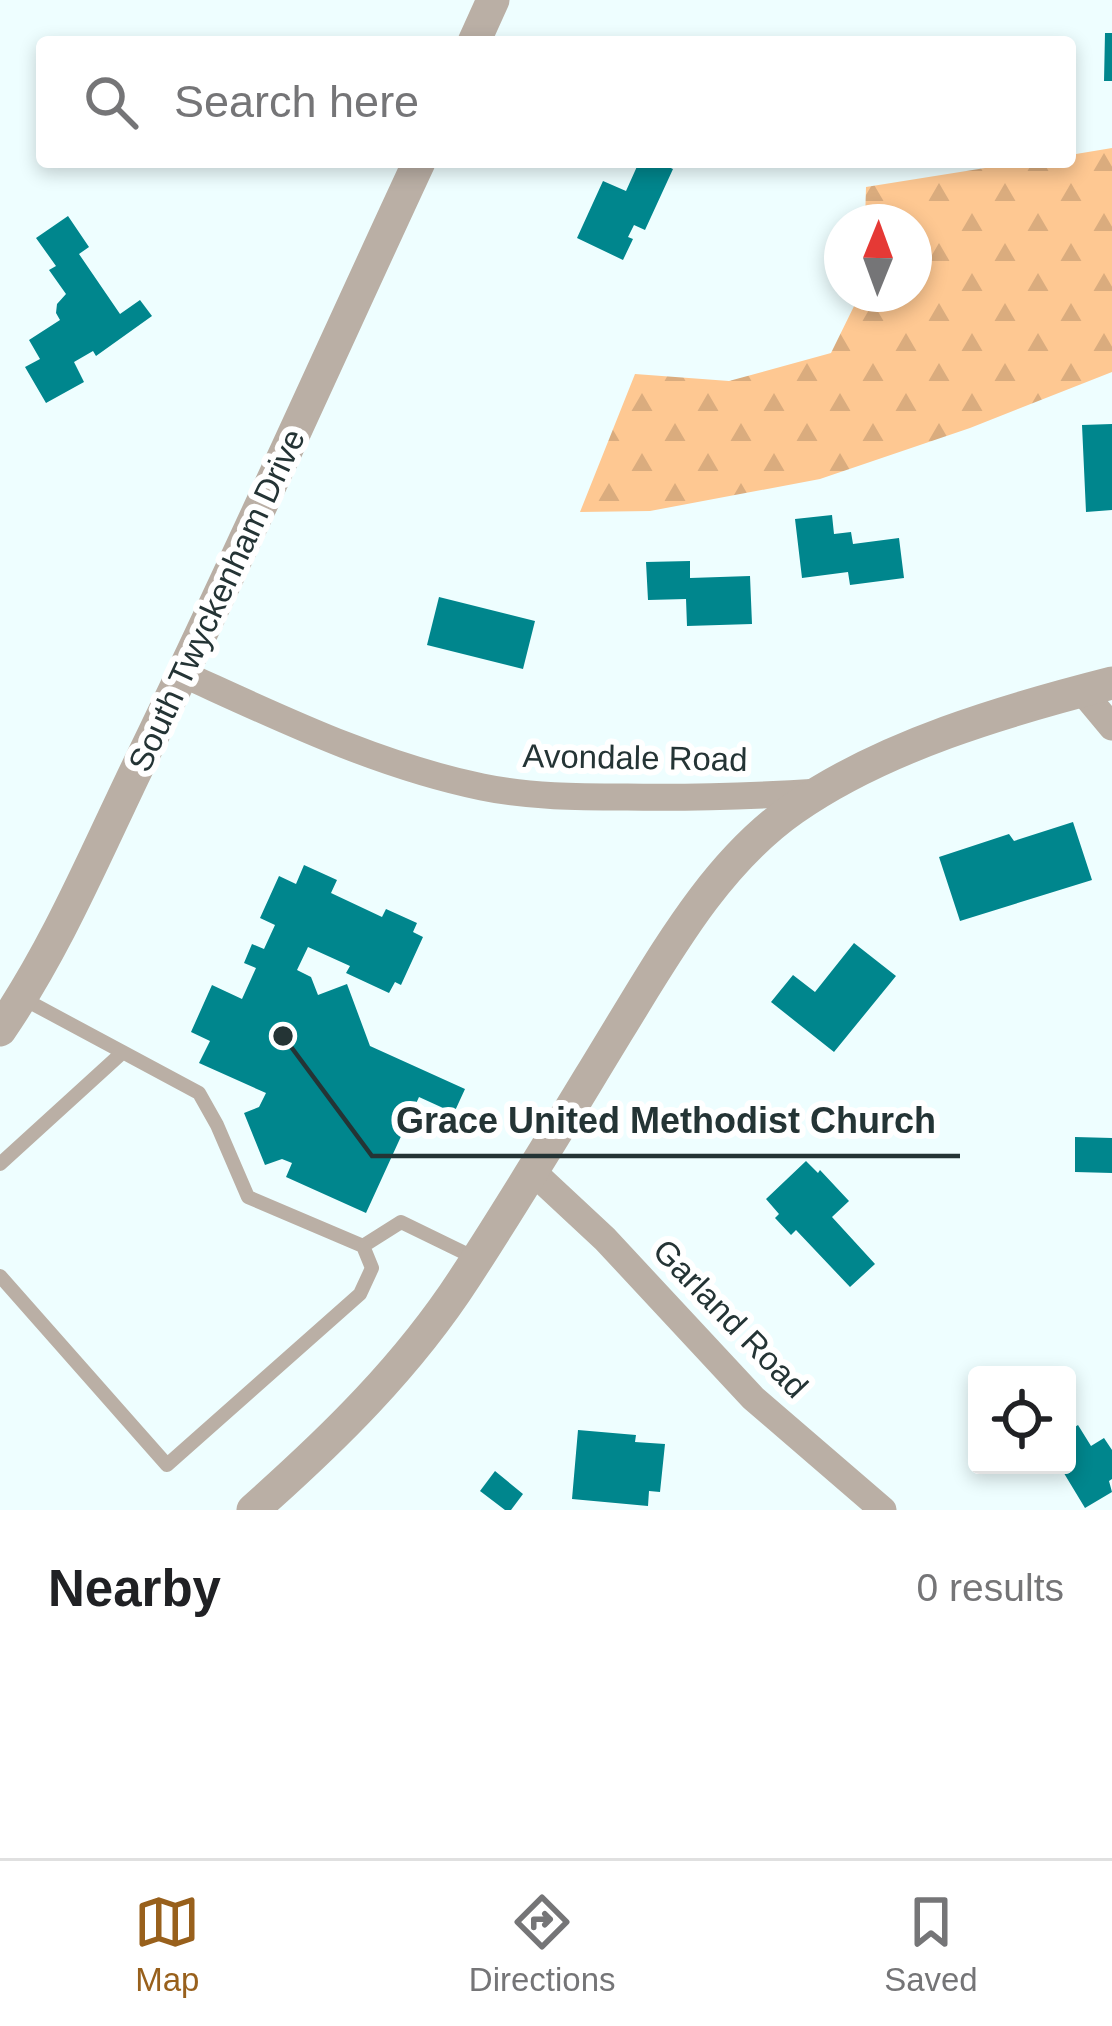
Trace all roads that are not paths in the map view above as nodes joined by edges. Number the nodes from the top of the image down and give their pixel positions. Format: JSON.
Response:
{"nodes":[{"id":1,"x":493,"y":0,"type":"edge"},
{"id":2,"x":477,"y":36,"type":"edge"},
{"id":3,"x":416,"y":168,"type":"edge"},
{"id":4,"x":183,"y":674,"type":"junction"},
{"id":5,"x":1097,"y":687,"type":"edge"},
{"id":6,"x":1112,"y":727,"type":"edge"},
{"id":7,"x":819,"y":792,"type":"junction"},
{"id":8,"x":22,"y":998,"type":"junction"},
{"id":9,"x":0,"y":1030,"type":"edge"},
{"id":10,"x":123,"y":1052,"type":"junction"},
{"id":11,"x":0,"y":1165,"type":"edge"},
{"id":12,"x":532,"y":1171,"type":"junction"},
{"id":13,"x":363,"y":1246,"type":"junction"},
{"id":14,"x":477,"y":1259,"type":"junction"},
{"id":15,"x":0,"y":1276,"type":"edge"},
{"id":16,"x":254,"y":1510,"type":"edge"},
{"id":17,"x":883,"y":1510,"type":"edge"}],
"edges":[{"from":1,"to":2,"type":"street"},
{"from":3,"to":4,"type":"street","name":"South Twyckenham Drive"},
{"from":4,"to":7,"type":"street","name":"Avondale Road"},
{"from":4,"to":8,"type":"street","name":"South Twyckenham Drive"},
{"from":5,"to":6,"type":"street"},
{"from":5,"to":7,"type":"street"},
{"from":7,"to":12,"type":"street"},
{"from":8,"to":9,"type":"street","name":"South Twyckenham Drive"},
{"from":8,"to":10,"type":"lane"},
{"from":10,"to":11,"type":"lane"},
{"from":10,"to":13,"type":"lane"},
{"from":12,"to":14,"type":"street"},
{"from":12,"to":17,"type":"street","name":"Garland Road"},
{"from":13,"to":14,"type":"lane"},
{"from":13,"to":15,"type":"lane"},
{"from":14,"to":16,"type":"street"}]}
